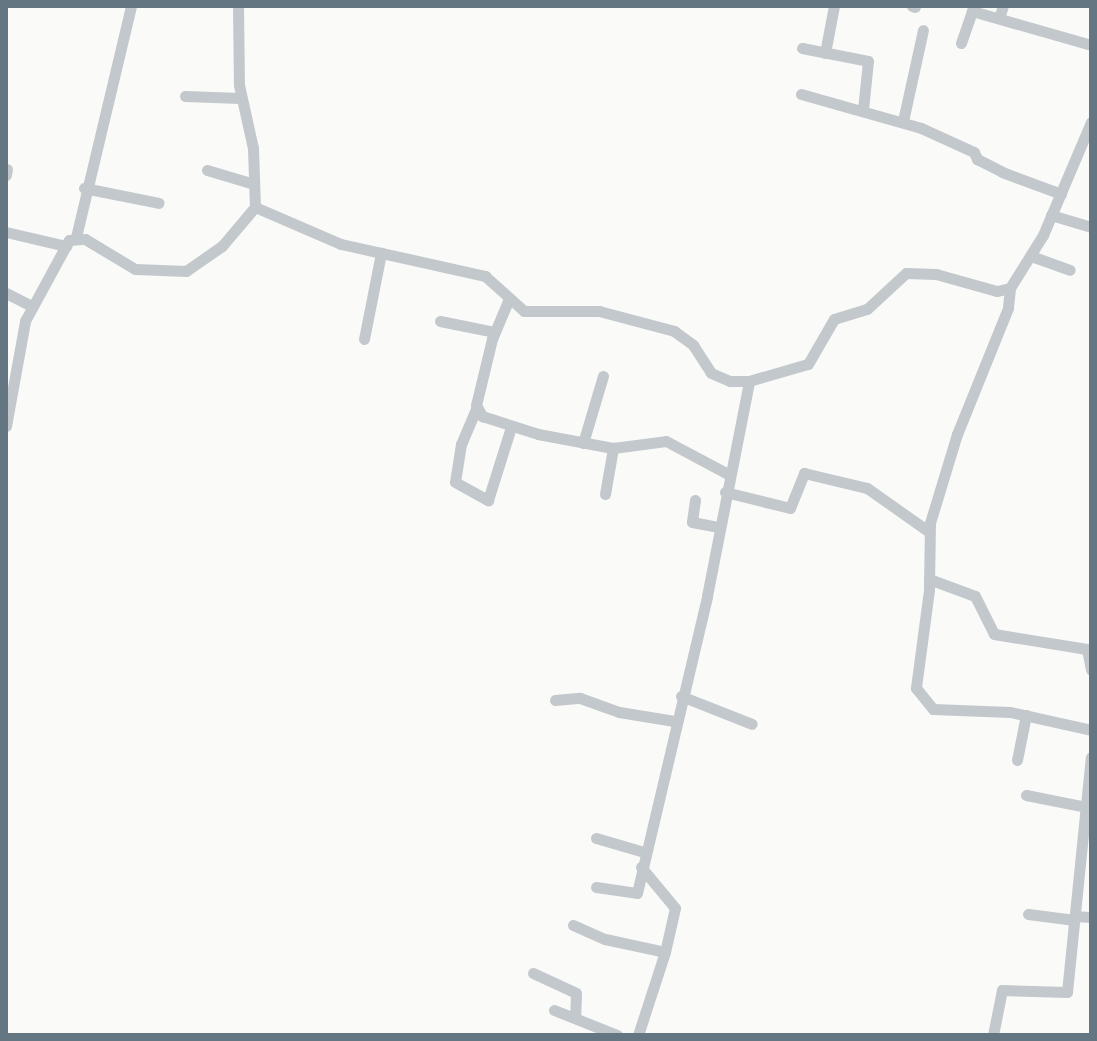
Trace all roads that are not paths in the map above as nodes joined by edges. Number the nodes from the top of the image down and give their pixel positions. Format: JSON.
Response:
{"nodes":[{"id":1,"x":131,"y":6,"type":"edge"},
{"id":2,"x":238,"y":6,"type":"edge"},
{"id":3,"x":834,"y":6,"type":"edge"},
{"id":4,"x":1003,"y":6,"type":"edge"},
{"id":5,"x":973,"y":8,"type":"edge"},
{"id":6,"x":999,"y":18,"type":"junction"},
{"id":7,"x":923,"y":30,"type":"dead end"},
{"id":8,"x":961,"y":43,"type":"dead end"},
{"id":9,"x":1091,"y":45,"type":"edge"},
{"id":10,"x":802,"y":48,"type":"dead end"},
{"id":11,"x":825,"y":53,"type":"junction"},
{"id":12,"x":801,"y":94,"type":"dead end"},
{"id":13,"x":185,"y":96,"type":"dead end"},
{"id":14,"x":240,"y":98,"type":"junction"},
{"id":15,"x":863,"y":109,"type":"junction"},
{"id":16,"x":903,"y":121,"type":"junction"},
{"id":17,"x":1091,"y":122,"type":"edge"},
{"id":18,"x":207,"y":170,"type":"dead end"},
{"id":19,"x":254,"y":184,"type":"junction"},
{"id":20,"x":84,"y":188,"type":"junction"},
{"id":21,"x":1061,"y":194,"type":"junction"},
{"id":22,"x":159,"y":203,"type":"dead end"},
{"id":23,"x":255,"y":207,"type":"junction"},
{"id":24,"x":1051,"y":215,"type":"junction"},
{"id":25,"x":1091,"y":227,"type":"edge"},
{"id":26,"x":6,"y":232,"type":"edge"},
{"id":27,"x":76,"y":237,"type":"junction"},
{"id":28,"x":66,"y":246,"type":"junction"},
{"id":29,"x":381,"y":253,"type":"junction"},
{"id":30,"x":1031,"y":256,"type":"junction"},
{"id":31,"x":1070,"y":270,"type":"dead end"},
{"id":32,"x":1010,"y":288,"type":"junction"},
{"id":33,"x":6,"y":293,"type":"edge"},
{"id":34,"x":508,"y":301,"type":"junction"},
{"id":35,"x":32,"y":306,"type":"junction"},
{"id":36,"x":440,"y":321,"type":"dead end"},
{"id":37,"x":494,"y":332,"type":"junction"},
{"id":38,"x":364,"y":339,"type":"dead end"},
{"id":39,"x":603,"y":376,"type":"dead end"},
{"id":40,"x":749,"y":381,"type":"junction"},
{"id":41,"x":476,"y":409,"type":"junction"},
{"id":42,"x":6,"y":426,"type":"edge"},
{"id":43,"x":511,"y":427,"type":"junction"},
{"id":44,"x":583,"y":443,"type":"junction"},
{"id":45,"x":613,"y":448,"type":"junction"},
{"id":46,"x":730,"y":475,"type":"junction"},
{"id":47,"x":725,"y":492,"type":"junction"},
{"id":48,"x":605,"y":494,"type":"dead end"},
{"id":49,"x":695,"y":500,"type":"dead end"},
{"id":50,"x":718,"y":527,"type":"junction"},
{"id":51,"x":928,"y":531,"type":"junction"},
{"id":52,"x":929,"y":579,"type":"junction"},
{"id":53,"x":1091,"y":670,"type":"edge"},
{"id":54,"x":681,"y":696,"type":"junction"},
{"id":55,"x":555,"y":700,"type":"dead end"},
{"id":56,"x":1026,"y":715,"type":"junction"},
{"id":57,"x":674,"y":721,"type":"junction"},
{"id":58,"x":752,"y":724,"type":"dead end"},
{"id":59,"x":1091,"y":730,"type":"edge"},
{"id":60,"x":1091,"y":757,"type":"edge"},
{"id":61,"x":1017,"y":760,"type":"dead end"},
{"id":62,"x":1026,"y":795,"type":"dead end"},
{"id":63,"x":1086,"y":809,"type":"edge"},
{"id":64,"x":596,"y":838,"type":"dead end"},
{"id":65,"x":644,"y":852,"type":"junction"},
{"id":66,"x":641,"y":867,"type":"junction"},
{"id":67,"x":596,"y":887,"type":"dead end"},
{"id":68,"x":1028,"y":914,"type":"dead end"},
{"id":69,"x":1091,"y":917,"type":"edge"},
{"id":70,"x":1075,"y":918,"type":"junction"},
{"id":71,"x":573,"y":925,"type":"dead end"},
{"id":72,"x":665,"y":952,"type":"junction"},
{"id":73,"x":533,"y":973,"type":"dead end"},
{"id":74,"x":554,"y":1010,"type":"dead end"},
{"id":75,"x":575,"y":1018,"type":"junction"},
{"id":76,"x":617,"y":1035,"type":"edge"},
{"id":77,"x":638,"y":1035,"type":"edge"},
{"id":78,"x":993,"y":1035,"type":"edge"}],
"edges":[{"from":1,"to":20,"type":"street"},
{"from":2,"to":14,"type":"street"},
{"from":3,"to":11,"type":"street"},
{"from":4,"to":6,"type":"street"},
{"from":5,"to":6,"type":"street"},
{"from":5,"to":8,"type":"street"},
{"from":6,"to":9,"type":"street"},
{"from":7,"to":16,"type":"street"},
{"from":10,"to":11,"type":"street"},
{"from":11,"to":15,"type":"street"},
{"from":12,"to":15,"type":"street"},
{"from":13,"to":14,"type":"street"},
{"from":14,"to":19,"type":"street"},
{"from":15,"to":16,"type":"street"},
{"from":16,"to":21,"type":"street"},
{"from":17,"to":21,"type":"street"},
{"from":18,"to":19,"type":"street"},
{"from":19,"to":23,"type":"street"},
{"from":20,"to":22,"type":"street"},
{"from":20,"to":27,"type":"street"},
{"from":21,"to":24,"type":"street"},
{"from":23,"to":27,"type":"street"},
{"from":23,"to":29,"type":"street"},
{"from":24,"to":25,"type":"street"},
{"from":24,"to":30,"type":"street"},
{"from":26,"to":28,"type":"street"},
{"from":27,"to":28,"type":"street"},
{"from":28,"to":35,"type":"street"},
{"from":29,"to":34,"type":"street"},
{"from":29,"to":38,"type":"street"},
{"from":30,"to":31,"type":"street"},
{"from":30,"to":32,"type":"street"},
{"from":32,"to":40,"type":"street"},
{"from":32,"to":51,"type":"street"},
{"from":33,"to":35,"type":"street"},
{"from":34,"to":37,"type":"street"},
{"from":34,"to":40,"type":"street"},
{"from":35,"to":42,"type":"street"},
{"from":36,"to":37,"type":"street"},
{"from":37,"to":41,"type":"street"},
{"from":39,"to":44,"type":"street"},
{"from":40,"to":46,"type":"street"},
{"from":41,"to":43,"type":"street"},
{"from":41,"to":43,"type":"street"},
{"from":43,"to":44,"type":"street"},
{"from":44,"to":45,"type":"street"},
{"from":45,"to":46,"type":"street"},
{"from":45,"to":48,"type":"street"},
{"from":46,"to":47,"type":"street"},
{"from":47,"to":50,"type":"street"},
{"from":47,"to":51,"type":"street"},
{"from":49,"to":50,"type":"street"},
{"from":50,"to":54,"type":"street"},
{"from":51,"to":52,"type":"street"},
{"from":52,"to":53,"type":"street"},
{"from":52,"to":56,"type":"street"},
{"from":54,"to":57,"type":"street"},
{"from":54,"to":58,"type":"street"},
{"from":55,"to":57,"type":"street"},
{"from":56,"to":59,"type":"street"},
{"from":56,"to":61,"type":"street"},
{"from":57,"to":65,"type":"street"},
{"from":60,"to":63,"type":"street"},
{"from":62,"to":63,"type":"street"},
{"from":63,"to":70,"type":"street"},
{"from":64,"to":65,"type":"street"},
{"from":65,"to":66,"type":"street"},
{"from":66,"to":67,"type":"street"},
{"from":66,"to":72,"type":"street"},
{"from":68,"to":70,"type":"street"},
{"from":69,"to":70,"type":"street"},
{"from":70,"to":78,"type":"street"},
{"from":71,"to":72,"type":"street"},
{"from":72,"to":77,"type":"street"},
{"from":73,"to":75,"type":"street"},
{"from":74,"to":75,"type":"street"},
{"from":75,"to":76,"type":"street"}]}
